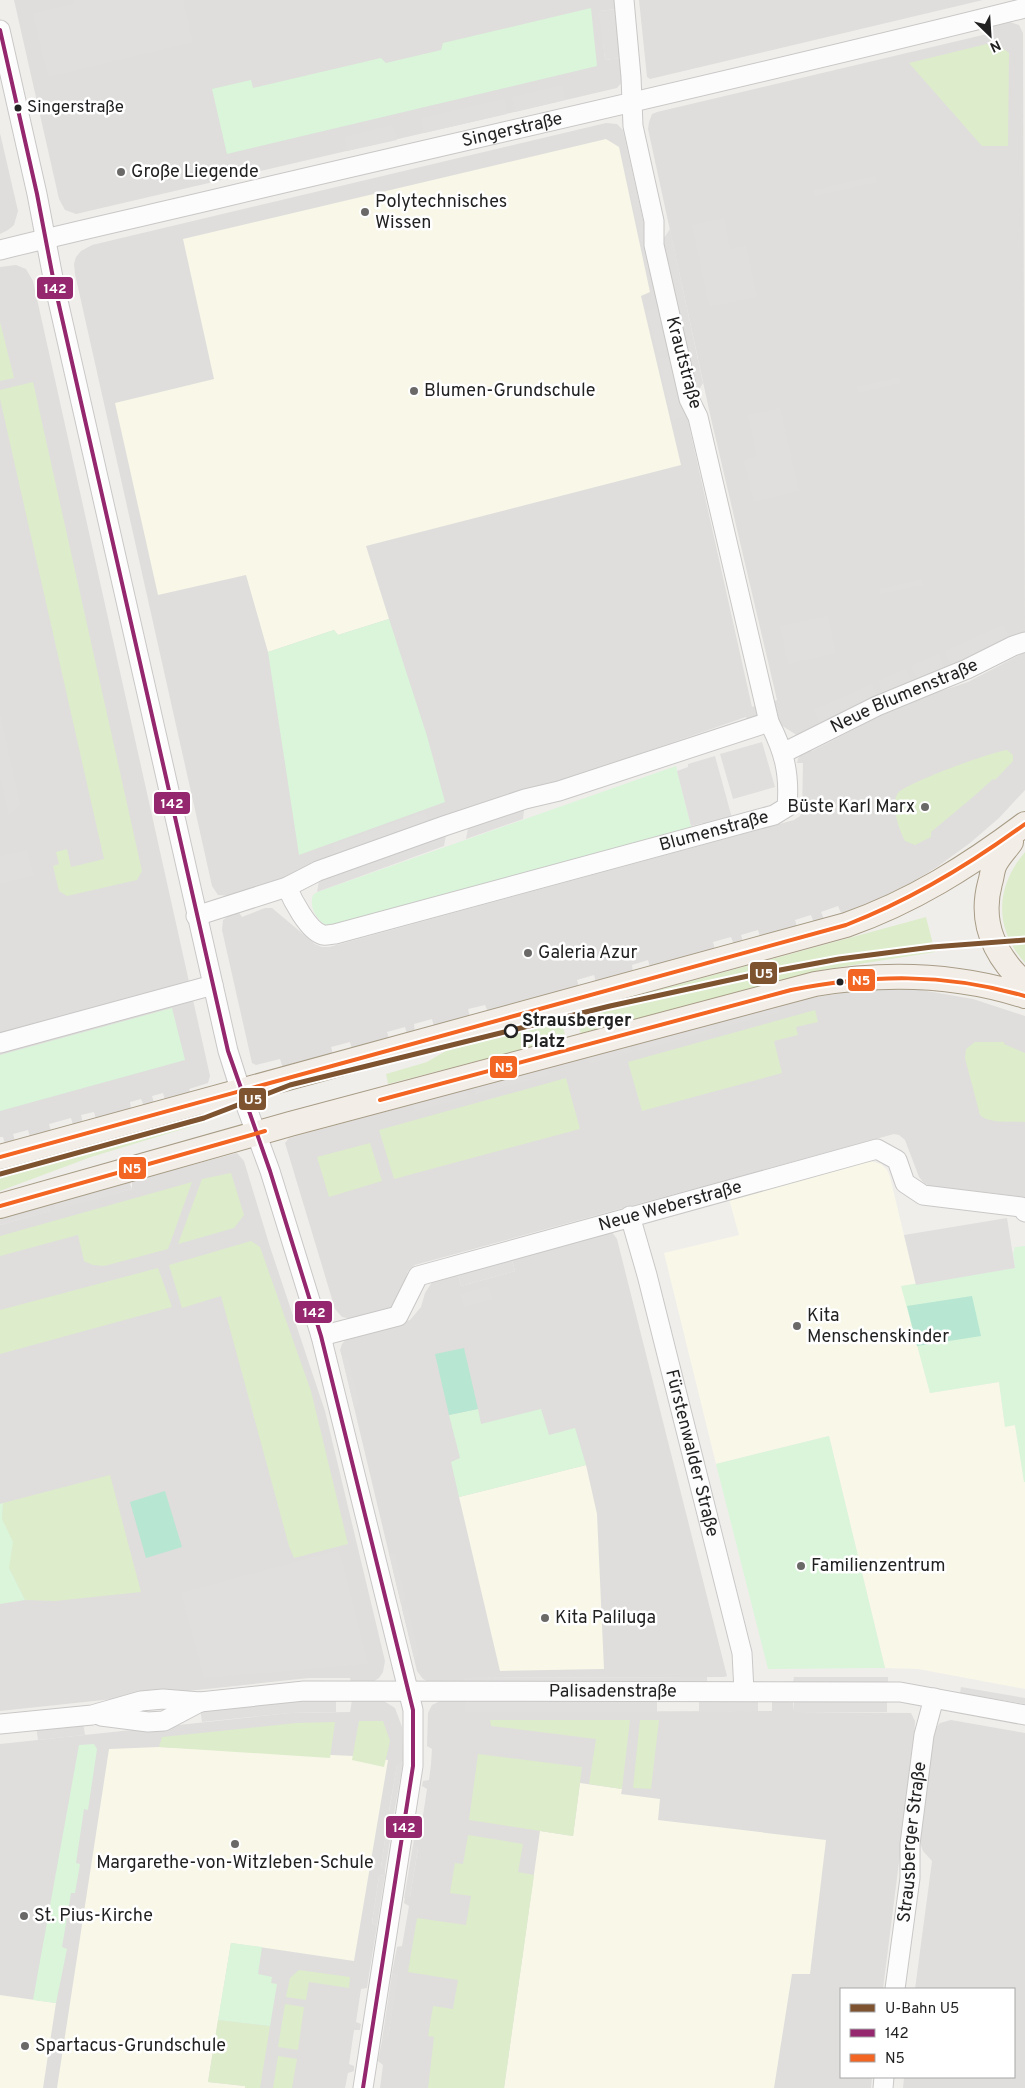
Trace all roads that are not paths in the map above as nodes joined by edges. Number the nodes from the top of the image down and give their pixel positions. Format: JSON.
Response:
{"nodes":[{"id":1,"x":624,"y":0,"type":"edge"},
{"id":2,"x":1025,"y":8,"type":"edge"},
{"id":3,"x":0,"y":30,"type":"edge"},
{"id":4,"x":632,"y":102,"type":"junction"},
{"id":5,"x":46,"y":238,"type":"junction"},
{"id":6,"x":0,"y":250,"type":"edge"},
{"id":7,"x":1025,"y":642,"type":"edge"},
{"id":8,"x":769,"y":722,"type":"junction"},
{"id":9,"x":783,"y":753,"type":"junction"},
{"id":10,"x":1025,"y":824,"type":"edge"},
{"id":11,"x":287,"y":887,"type":"junction"},
{"id":12,"x":196,"y":916,"type":"junction"},
{"id":13,"x":1025,"y":984,"type":"edge"},
{"id":14,"x":212,"y":985,"type":"junction"},
{"id":15,"x":1025,"y":996,"type":"edge"},
{"id":16,"x":0,"y":1043,"type":"edge"},
{"id":17,"x":240,"y":1092,"type":"junction"},
{"id":18,"x":256,"y":1134,"type":"junction"},
{"id":19,"x":0,"y":1157,"type":"edge"},
{"id":20,"x":0,"y":1206,"type":"edge"},
{"id":21,"x":1025,"y":1212,"type":"edge"},
{"id":22,"x":630,"y":1216,"type":"junction"},
{"id":23,"x":321,"y":1336,"type":"junction"},
{"id":24,"x":408,"y":1691,"type":"junction"},
{"id":25,"x":744,"y":1691,"type":"junction"},
{"id":26,"x":934,"y":1698,"type":"junction"},
{"id":27,"x":1025,"y":1716,"type":"edge"},
{"id":28,"x":0,"y":1724,"type":"edge"},
{"id":29,"x":895,"y":1988,"type":"edge"},
{"id":30,"x":363,"y":2088,"type":"edge"}],
"edges":[{"from":1,"to":4,"type":"street","name":"Krautstraße"},
{"from":2,"to":4,"type":"street","name":"Singerstraße"},
{"from":3,"to":5,"type":"street"},
{"from":4,"to":5,"type":"street","name":"Singerstraße"},
{"from":4,"to":8,"type":"street","name":"Krautstraße"},
{"from":5,"to":6,"type":"street","name":"Singerstraße"},
{"from":5,"to":12,"type":"street"},
{"from":7,"to":9,"type":"street","name":"Neue Blumenstraße"},
{"from":8,"to":9,"type":"street","name":"Blumenstraße"},
{"from":8,"to":11,"type":"street"},
{"from":9,"to":11,"type":"street","name":"Blumenstraße"},
{"from":10,"to":13,"type":"main road"},
{"from":10,"to":17,"type":"main road"},
{"from":11,"to":12,"type":"street"},
{"from":12,"to":14,"type":"street"},
{"from":14,"to":16,"type":"street"},
{"from":14,"to":17,"type":"street"},
{"from":15,"to":18,"type":"main road"},
{"from":17,"to":18,"type":"street"},
{"from":17,"to":19,"type":"main road"},
{"from":18,"to":20,"type":"main road"},
{"from":18,"to":23,"type":"street"},
{"from":21,"to":22,"type":"street","name":"Neue Weberstraße"},
{"from":22,"to":23,"type":"street","name":"Neue Weberstraße"},
{"from":22,"to":25,"type":"street","name":"Fürstenwalder Straße"},
{"from":23,"to":24,"type":"street"},
{"from":24,"to":25,"type":"street","name":"Palisadenstraße"},
{"from":24,"to":28,"type":"street","name":"Palisadenstraße"},
{"from":24,"to":30,"type":"street"},
{"from":25,"to":26,"type":"street","name":"Palisadenstraße"},
{"from":26,"to":27,"type":"street","name":"Palisadenstraße"},
{"from":26,"to":29,"type":"street","name":"Strausberger Straße"}]}
